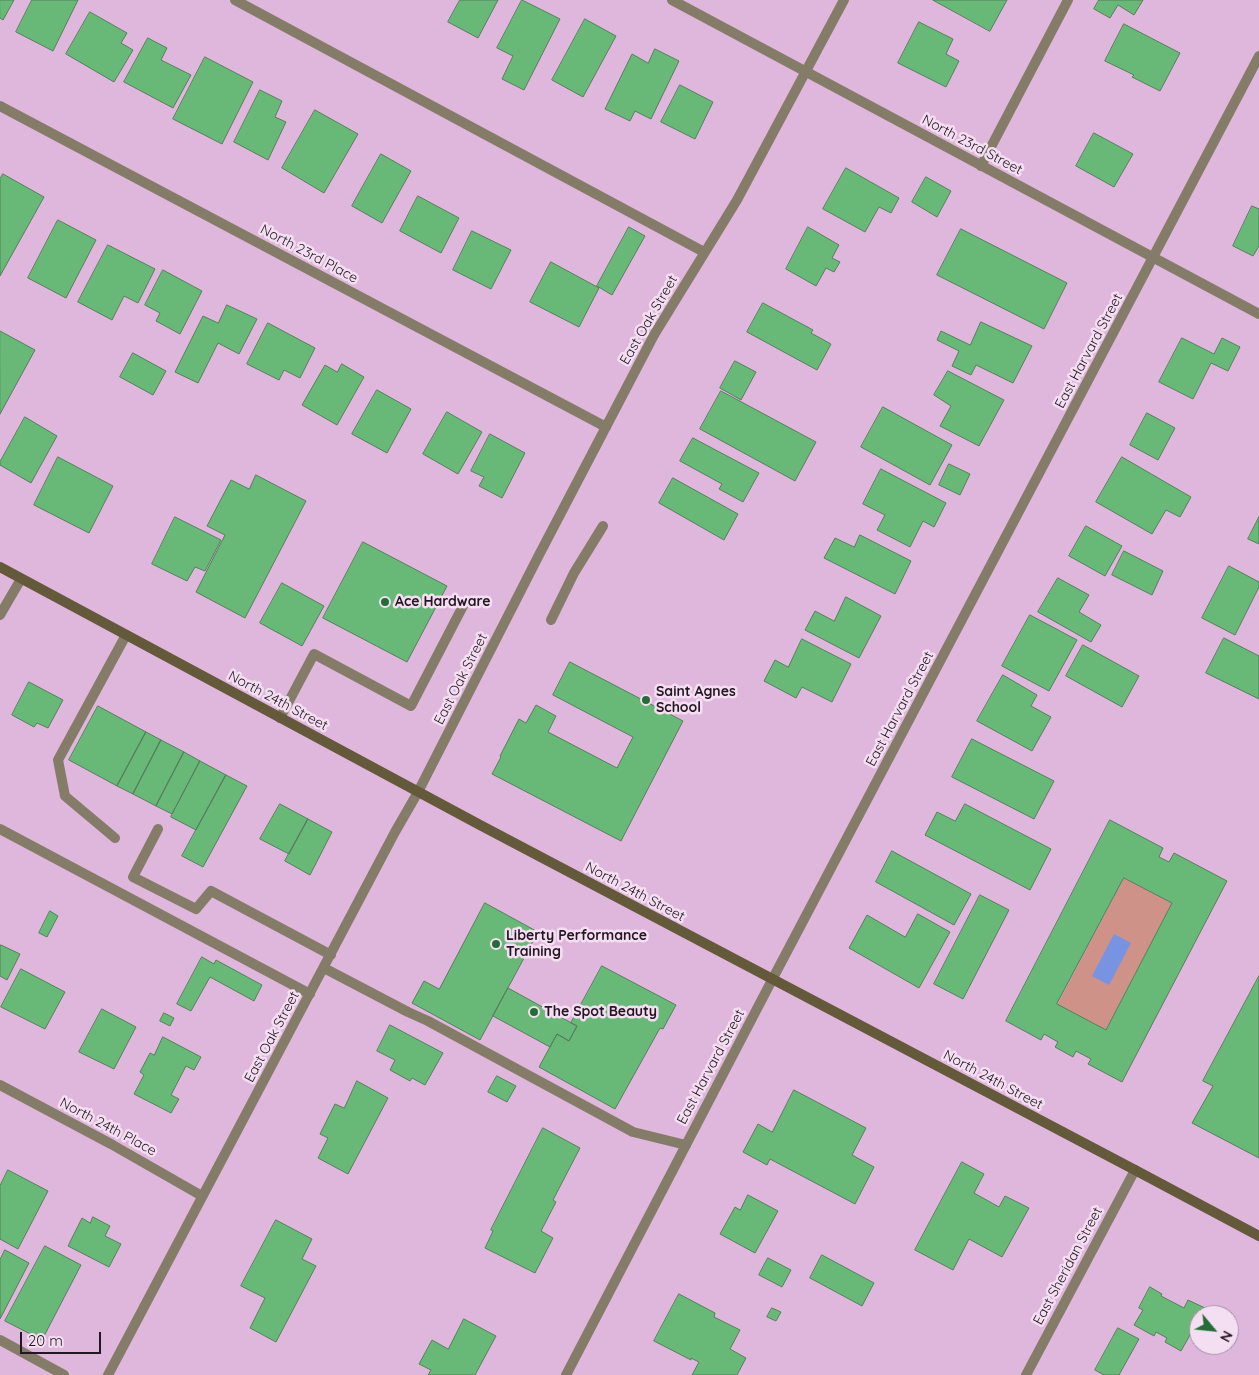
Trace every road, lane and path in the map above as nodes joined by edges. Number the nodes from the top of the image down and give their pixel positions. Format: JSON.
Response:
{"nodes":[{"id":1,"x":235,"y":0,"type":"edge"},
{"id":2,"x":672,"y":0,"type":"edge"},
{"id":3,"x":844,"y":0,"type":"edge"},
{"id":4,"x":1068,"y":0,"type":"edge"},
{"id":5,"x":1259,"y":56,"type":"edge"},
{"id":6,"x":806,"y":72,"type":"junction"},
{"id":7,"x":0,"y":106,"type":"edge"},
{"id":8,"x":981,"y":166,"type":"junction"},
{"id":9,"x":704,"y":252,"type":"junction"},
{"id":10,"x":1154,"y":257,"type":"junction"},
{"id":11,"x":1259,"y":314,"type":"edge"},
{"id":12,"x":606,"y":427,"type":"junction"},
{"id":13,"x":603,"y":526,"type":"dead end"},
{"id":14,"x":0,"y":567,"type":"edge"},
{"id":15,"x":21,"y":579,"type":"junction"},
{"id":16,"x":463,"y":606,"type":"dead end"},
{"id":17,"x":0,"y":615,"type":"edge"},
{"id":18,"x":551,"y":620,"type":"dead end"},
{"id":19,"x":126,"y":635,"type":"junction"},
{"id":20,"x":280,"y":718,"type":"junction"},
{"id":21,"x":418,"y":792,"type":"junction"},
{"id":22,"x":0,"y":829,"type":"edge"},
{"id":23,"x":158,"y":830,"type":"dead end"},
{"id":24,"x":115,"y":838,"type":"dead end"},
{"id":25,"x":331,"y":955,"type":"junction"},
{"id":26,"x":324,"y":968,"type":"junction"},
{"id":27,"x":772,"y":980,"type":"junction"},
{"id":28,"x":310,"y":994,"type":"junction"},
{"id":29,"x":0,"y":1085,"type":"edge"},
{"id":30,"x":686,"y":1145,"type":"junction"},
{"id":31,"x":1135,"y":1170,"type":"junction"},
{"id":32,"x":202,"y":1196,"type":"junction"},
{"id":33,"x":1259,"y":1236,"type":"edge"},
{"id":34,"x":0,"y":1340,"type":"edge"},
{"id":35,"x":64,"y":1375,"type":"edge"},
{"id":36,"x":108,"y":1375,"type":"edge"},
{"id":37,"x":566,"y":1375,"type":"edge"},
{"id":38,"x":1026,"y":1375,"type":"edge"}],
"edges":[{"from":1,"to":9,"type":"street"},
{"from":2,"to":6,"type":"street","name":"North 23rd Street"},
{"from":3,"to":6,"type":"street","name":"East Oak Street"},
{"from":4,"to":8,"type":"street"},
{"from":5,"to":10,"type":"street","name":"East Harvard Street"},
{"from":6,"to":8,"type":"street","name":"North 23rd Street"},
{"from":6,"to":9,"type":"street","name":"East Oak Street"},
{"from":7,"to":12,"type":"street","name":"North 23rd Place"},
{"from":8,"to":10,"type":"street","name":"North 23rd Street"},
{"from":9,"to":12,"type":"street","name":"East Oak Street"},
{"from":10,"to":11,"type":"street","name":"North 23rd Street"},
{"from":10,"to":27,"type":"street","name":"East Harvard Street"},
{"from":12,"to":21,"type":"street","name":"East Oak Street"},
{"from":13,"to":18,"type":"street"},
{"from":14,"to":15,"type":"main road","name":"North 24th Street"},
{"from":15,"to":17,"type":"street"},
{"from":15,"to":19,"type":"main road","name":"North 24th Street"},
{"from":16,"to":20,"type":"street"},
{"from":19,"to":20,"type":"main road","name":"North 24th Street"},
{"from":19,"to":24,"type":"street"},
{"from":20,"to":21,"type":"main road","name":"North 24th Street"},
{"from":21,"to":25,"type":"street","name":"East Oak Street"},
{"from":21,"to":27,"type":"main road","name":"North 24th Street"},
{"from":22,"to":28,"type":"street"},
{"from":23,"to":25,"type":"street"},
{"from":25,"to":26,"type":"street","name":"East Oak Street"},
{"from":26,"to":28,"type":"street","name":"East Oak Street"},
{"from":26,"to":30,"type":"street"},
{"from":27,"to":30,"type":"street","name":"East Harvard Street"},
{"from":27,"to":31,"type":"main road","name":"North 24th Street"},
{"from":28,"to":32,"type":"street","name":"East Oak Street"},
{"from":29,"to":32,"type":"street","name":"North 24th Place"},
{"from":30,"to":37,"type":"street","name":"East Harvard Street"},
{"from":31,"to":33,"type":"main road","name":"North 24th Street"},
{"from":31,"to":38,"type":"street","name":"East Sheridan Street"},
{"from":32,"to":36,"type":"street","name":"East Oak Street"},
{"from":34,"to":35,"type":"street"}]}
